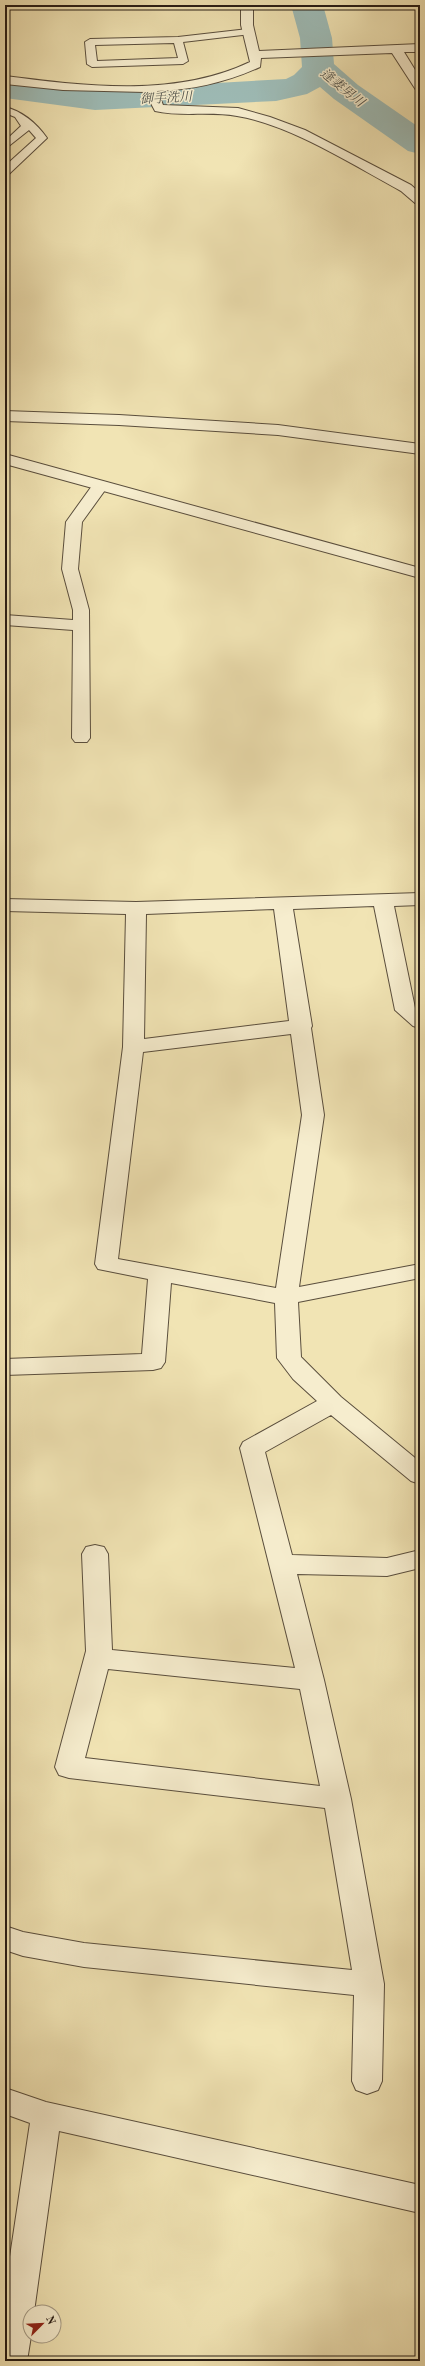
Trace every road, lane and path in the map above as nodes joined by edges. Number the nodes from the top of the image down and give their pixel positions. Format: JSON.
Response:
{"nodes":[{"id":1,"x":246,"y":5,"type":"edge"},
{"id":2,"x":248,"y":32,"type":"junction"},
{"id":3,"x":178,"y":40,"type":"junction"},
{"id":4,"x":420,"y":48,"type":"edge"},
{"id":5,"x":396,"y":49,"type":"junction"},
{"id":6,"x":255,"y":55,"type":"junction"},
{"id":7,"x":5,"y":80,"type":"edge"},
{"id":8,"x":420,"y":87,"type":"edge"},
{"id":9,"x":150,"y":90,"type":"junction"},
{"id":10,"x":5,"y":110,"type":"edge"},
{"id":11,"x":24,"y":122,"type":"junction"},
{"id":12,"x":5,"y":146,"type":"edge"},
{"id":13,"x":5,"y":172,"type":"edge"},
{"id":14,"x":420,"y":200,"type":"edge"},
{"id":15,"x":5,"y":416,"type":"edge"},
{"id":16,"x":420,"y":449,"type":"edge"},
{"id":17,"x":5,"y":459,"type":"edge"},
{"id":18,"x":100,"y":486,"type":"junction"},
{"id":19,"x":420,"y":573,"type":"edge"},
{"id":20,"x":5,"y":620,"type":"edge"},
{"id":21,"x":81,"y":626,"type":"junction"},
{"id":22,"x":81,"y":738,"type":"dead end"},
{"id":23,"x":420,"y":899,"type":"edge"},
{"id":24,"x":383,"y":901,"type":"junction"},
{"id":25,"x":5,"y":905,"type":"edge"},
{"id":26,"x":283,"y":905,"type":"junction"},
{"id":27,"x":136,"y":908,"type":"junction"},
{"id":28,"x":420,"y":1022,"type":"edge"},
{"id":29,"x":302,"y":1026,"type":"junction"},
{"id":30,"x":133,"y":1048,"type":"junction"},
{"id":31,"x":420,"y":1271,"type":"edge"},
{"id":32,"x":160,"y":1273,"type":"junction"},
{"id":33,"x":286,"y":1298,"type":"junction"},
{"id":34,"x":5,"y":1367,"type":"edge"},
{"id":35,"x":333,"y":1403,"type":"junction"},
{"id":36,"x":420,"y":1475,"type":"edge"},
{"id":37,"x":95,"y":1554,"type":"dead end"},
{"id":38,"x":420,"y":1559,"type":"edge"},
{"id":39,"x":283,"y":1564,"type":"junction"},
{"id":40,"x":97,"y":1658,"type":"junction"},
{"id":41,"x":311,"y":1680,"type":"junction"},
{"id":42,"x":337,"y":1799,"type":"junction"},
{"id":43,"x":5,"y":1938,"type":"edge"},
{"id":44,"x":369,"y":1984,"type":"junction"},
{"id":45,"x":367,"y":2081,"type":"dead end"},
{"id":46,"x":5,"y":2101,"type":"edge"},
{"id":47,"x":46,"y":2115,"type":"junction"},
{"id":48,"x":420,"y":2199,"type":"edge"},
{"id":49,"x":11,"y":2361,"type":"edge"}],
"edges":[{"from":1,"to":2,"type":"street"},
{"from":2,"to":3,"type":"lane"},
{"from":2,"to":6,"type":"street"},
{"from":3,"to":3,"type":"lane"},
{"from":4,"to":5,"type":"street"},
{"from":5,"to":6,"type":"street"},
{"from":5,"to":8,"type":"street"},
{"from":6,"to":9,"type":"street"},
{"from":7,"to":9,"type":"street"},
{"from":9,"to":14,"type":"street"},
{"from":10,"to":11,"type":"lane"},
{"from":11,"to":12,"type":"lane"},
{"from":11,"to":13,"type":"lane"},
{"from":15,"to":16,"type":"street"},
{"from":17,"to":18,"type":"street"},
{"from":18,"to":19,"type":"street"},
{"from":18,"to":21,"type":"street"},
{"from":20,"to":21,"type":"street"},
{"from":21,"to":22,"type":"street"},
{"from":23,"to":24,"type":"street"},
{"from":24,"to":26,"type":"street"},
{"from":24,"to":28,"type":"street"},
{"from":25,"to":27,"type":"street"},
{"from":26,"to":27,"type":"street"},
{"from":26,"to":29,"type":"street"},
{"from":27,"to":30,"type":"street"},
{"from":29,"to":30,"type":"street"},
{"from":29,"to":33,"type":"street"},
{"from":30,"to":32,"type":"street"},
{"from":31,"to":33,"type":"street"},
{"from":32,"to":33,"type":"street"},
{"from":32,"to":34,"type":"street"},
{"from":33,"to":35,"type":"street"},
{"from":35,"to":36,"type":"street"},
{"from":35,"to":39,"type":"street"},
{"from":37,"to":40,"type":"street"},
{"from":38,"to":39,"type":"street"},
{"from":39,"to":41,"type":"street"},
{"from":40,"to":41,"type":"street"},
{"from":40,"to":42,"type":"street"},
{"from":41,"to":42,"type":"street"},
{"from":42,"to":44,"type":"street"},
{"from":43,"to":44,"type":"street"},
{"from":44,"to":45,"type":"street"},
{"from":46,"to":47,"type":"street"},
{"from":47,"to":48,"type":"street"},
{"from":47,"to":49,"type":"street"}]}
